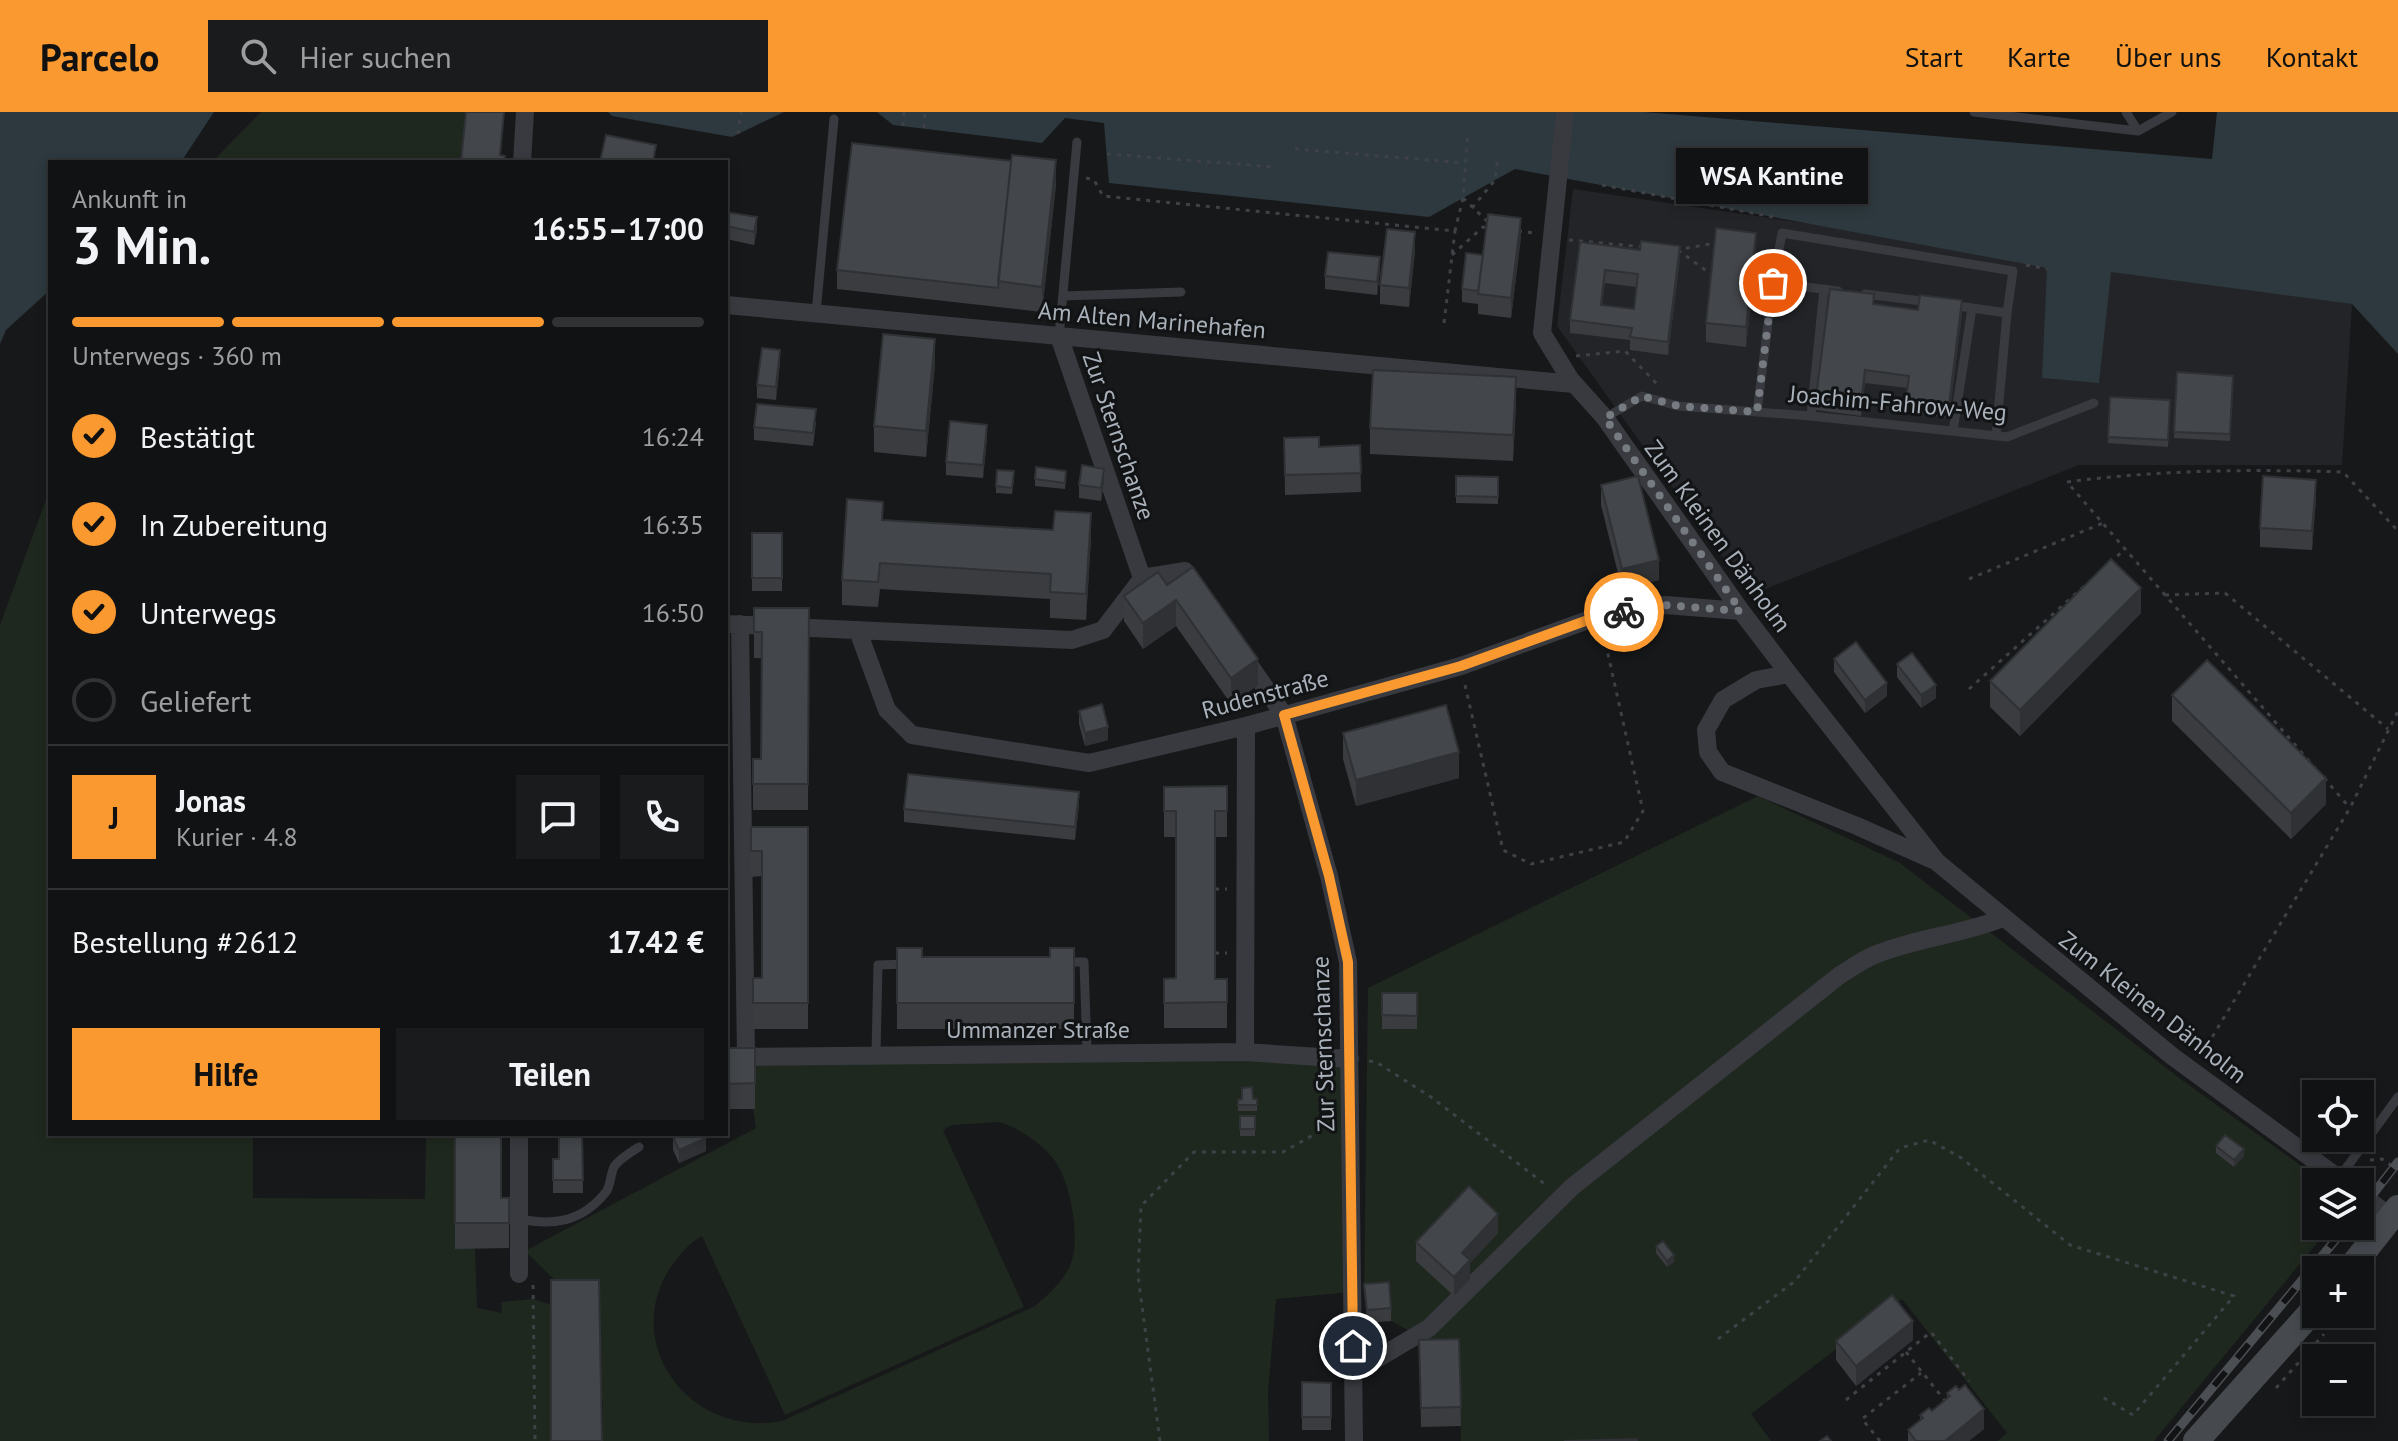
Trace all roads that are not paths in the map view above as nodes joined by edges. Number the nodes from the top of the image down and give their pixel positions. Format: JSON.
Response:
{"nodes":[{"id":1,"x":525,"y":112,"type":"edge"},
{"id":2,"x":1565,"y":112,"type":"edge"},
{"id":3,"x":1974,"y":112,"type":"edge"},
{"id":4,"x":2126,"y":112,"type":"edge"},
{"id":5,"x":2172,"y":112,"type":"edge"},
{"id":6,"x":834,"y":119,"type":"dead end"},
{"id":7,"x":2138,"y":131,"type":"junction"},
{"id":8,"x":1077,"y":142,"type":"dead end"},
{"id":9,"x":522,"y":160,"type":"edge"},
{"id":10,"x":1773,"y":283,"type":"junction"},
{"id":11,"x":1824,"y":289,"type":"junction"},
{"id":12,"x":1181,"y":292,"type":"dead end"},
{"id":13,"x":1063,"y":296,"type":"junction"},
{"id":14,"x":728,"y":305,"type":"edge"},
{"id":15,"x":1972,"y":308,"type":"junction"},
{"id":16,"x":816,"y":313,"type":"junction"},
{"id":17,"x":2007,"y":313,"type":"junction"},
{"id":18,"x":1059,"y":336,"type":"junction"},
{"id":19,"x":1574,"y":384,"type":"junction"},
{"id":20,"x":2094,"y":403,"type":"dead end"},
{"id":21,"x":1757,"y":412,"type":"junction"},
{"id":22,"x":1811,"y":416,"type":"junction"},
{"id":23,"x":1605,"y":418,"type":"junction"},
{"id":24,"x":1953,"y":431,"type":"junction"},
{"id":25,"x":1996,"y":436,"type":"junction"},
{"id":26,"x":1142,"y":578,"type":"junction"},
{"id":27,"x":1212,"y":610,"type":"edge"},
{"id":28,"x":1741,"y":611,"type":"junction"},
{"id":29,"x":733,"y":624,"type":"edge"},
{"id":30,"x":858,"y":631,"type":"junction"},
{"id":31,"x":1239,"y":650,"type":"edge"},
{"id":32,"x":1789,"y":674,"type":"junction"},
{"id":33,"x":1284,"y":715,"type":"junction"},
{"id":34,"x":1246,"y":726,"type":"junction"},
{"id":35,"x":1937,"y":862,"type":"junction"},
{"id":36,"x":2003,"y":918,"type":"junction"},
{"id":37,"x":1053,"y":962,"type":"edge"},
{"id":38,"x":926,"y":964,"type":"edge"},
{"id":39,"x":1087,"y":1052,"type":"junction"},
{"id":40,"x":1245,"y":1052,"type":"junction"},
{"id":41,"x":876,"y":1054,"type":"junction"},
{"id":42,"x":728,"y":1057,"type":"edge"},
{"id":43,"x":746,"y":1057,"type":"junction"},
{"id":44,"x":1350,"y":1059,"type":"junction"},
{"id":45,"x":2398,"y":1097,"type":"edge"},
{"id":46,"x":519,"y":1136,"type":"edge"},
{"id":47,"x":639,"y":1147,"type":"dead end"},
{"id":48,"x":2325,"y":1168,"type":"edge"},
{"id":49,"x":2350,"y":1168,"type":"edge"},
{"id":50,"x":2374,"y":1201,"type":"edge"},
{"id":51,"x":2394,"y":1212,"type":"edge"},
{"id":52,"x":519,"y":1219,"type":"junction"},
{"id":53,"x":2360,"y":1256,"type":"edge"},
{"id":54,"x":519,"y":1274,"type":"road end"},
{"id":55,"x":2302,"y":1323,"type":"edge"},
{"id":56,"x":1353,"y":1373,"type":"junction"},
{"id":57,"x":1354,"y":1441,"type":"edge"},
{"id":58,"x":2196,"y":1441,"type":"edge"}],
"edges":[{"from":1,"to":9,"type":"street"},
{"from":2,"to":19,"type":"street","name":"Zum Kleinen Dänholm"},
{"from":3,"to":7,"type":"lane"},
{"from":4,"to":7,"type":"lane"},
{"from":5,"to":7,"type":"lane"},
{"from":6,"to":16,"type":"lane"},
{"from":8,"to":13,"type":"lane"},
{"from":10,"to":11,"type":"lane"},
{"from":10,"to":17,"type":"lane"},
{"from":10,"to":21,"type":"lane"},
{"from":11,"to":15,"type":"lane"},
{"from":11,"to":22,"type":"lane"},
{"from":12,"to":13,"type":"lane"},
{"from":13,"to":18,"type":"lane"},
{"from":14,"to":16,"type":"street","name":"Am Alten Marinehafen"},
{"from":15,"to":17,"type":"lane"},
{"from":15,"to":24,"type":"lane"},
{"from":16,"to":18,"type":"street","name":"Am Alten Marinehafen"},
{"from":17,"to":25,"type":"lane"},
{"from":18,"to":19,"type":"street","name":"Am Alten Marinehafen"},
{"from":18,"to":26,"type":"street","name":"Zur Sternschanze"},
{"from":19,"to":23,"type":"street","name":"Zum Kleinen Dänholm"},
{"from":20,"to":25,"type":"lane","name":"Joachim-Fahrow-Weg"},
{"from":21,"to":22,"type":"lane","name":"Joachim-Fahrow-Weg"},
{"from":21,"to":23,"type":"lane","name":"Joachim-Fahrow-Weg"},
{"from":22,"to":24,"type":"lane","name":"Joachim-Fahrow-Weg"},
{"from":23,"to":28,"type":"street","name":"Zum Kleinen Dänholm"},
{"from":24,"to":25,"type":"lane","name":"Joachim-Fahrow-Weg"},
{"from":26,"to":27,"type":"street"},
{"from":26,"to":30,"type":"street"},
{"from":28,"to":32,"type":"street","name":"Zum Kleinen Dänholm"},
{"from":28,"to":33,"type":"street","name":"Rudenstraße"},
{"from":29,"to":30,"type":"street"},
{"from":29,"to":43,"type":"street"},
{"from":30,"to":34,"type":"street","name":"Rudenstraße"},
{"from":31,"to":33,"type":"street","name":"Zur Sternschanze"},
{"from":32,"to":35,"type":"street","name":"Zum Kleinen Dänholm"},
{"from":32,"to":35,"type":"street","name":"Zum Kleinen Dänholm"},
{"from":33,"to":34,"type":"street","name":"Rudenstraße"},
{"from":33,"to":44,"type":"street","name":"Zur Sternschanze"},
{"from":34,"to":40,"type":"street"},
{"from":35,"to":36,"type":"street","name":"Zum Kleinen Dänholm"},
{"from":36,"to":48,"type":"street","name":"Zum Kleinen Dänholm"},
{"from":36,"to":56,"type":"street"},
{"from":37,"to":39,"type":"lane"},
{"from":38,"to":41,"type":"lane"},
{"from":39,"to":40,"type":"street","name":"Ummanzer Straße"},
{"from":39,"to":41,"type":"street","name":"Ummanzer Straße"},
{"from":40,"to":44,"type":"street","name":"Ummanzer Straße"},
{"from":41,"to":43,"type":"street","name":"Ummanzer Straße"},
{"from":42,"to":43,"type":"street","name":"Ummanzer Straße"},
{"from":44,"to":56,"type":"street","name":"Zur Sternschanze"},
{"from":45,"to":49,"type":"lane"},
{"from":46,"to":52,"type":"street"},
{"from":47,"to":52,"type":"lane"},
{"from":50,"to":51,"type":"street"},
{"from":51,"to":53,"type":"main road"},
{"from":52,"to":54,"type":"street"},
{"from":55,"to":58,"type":"main road"},
{"from":56,"to":57,"type":"street","name":"Zur Sternschanze"}]}
